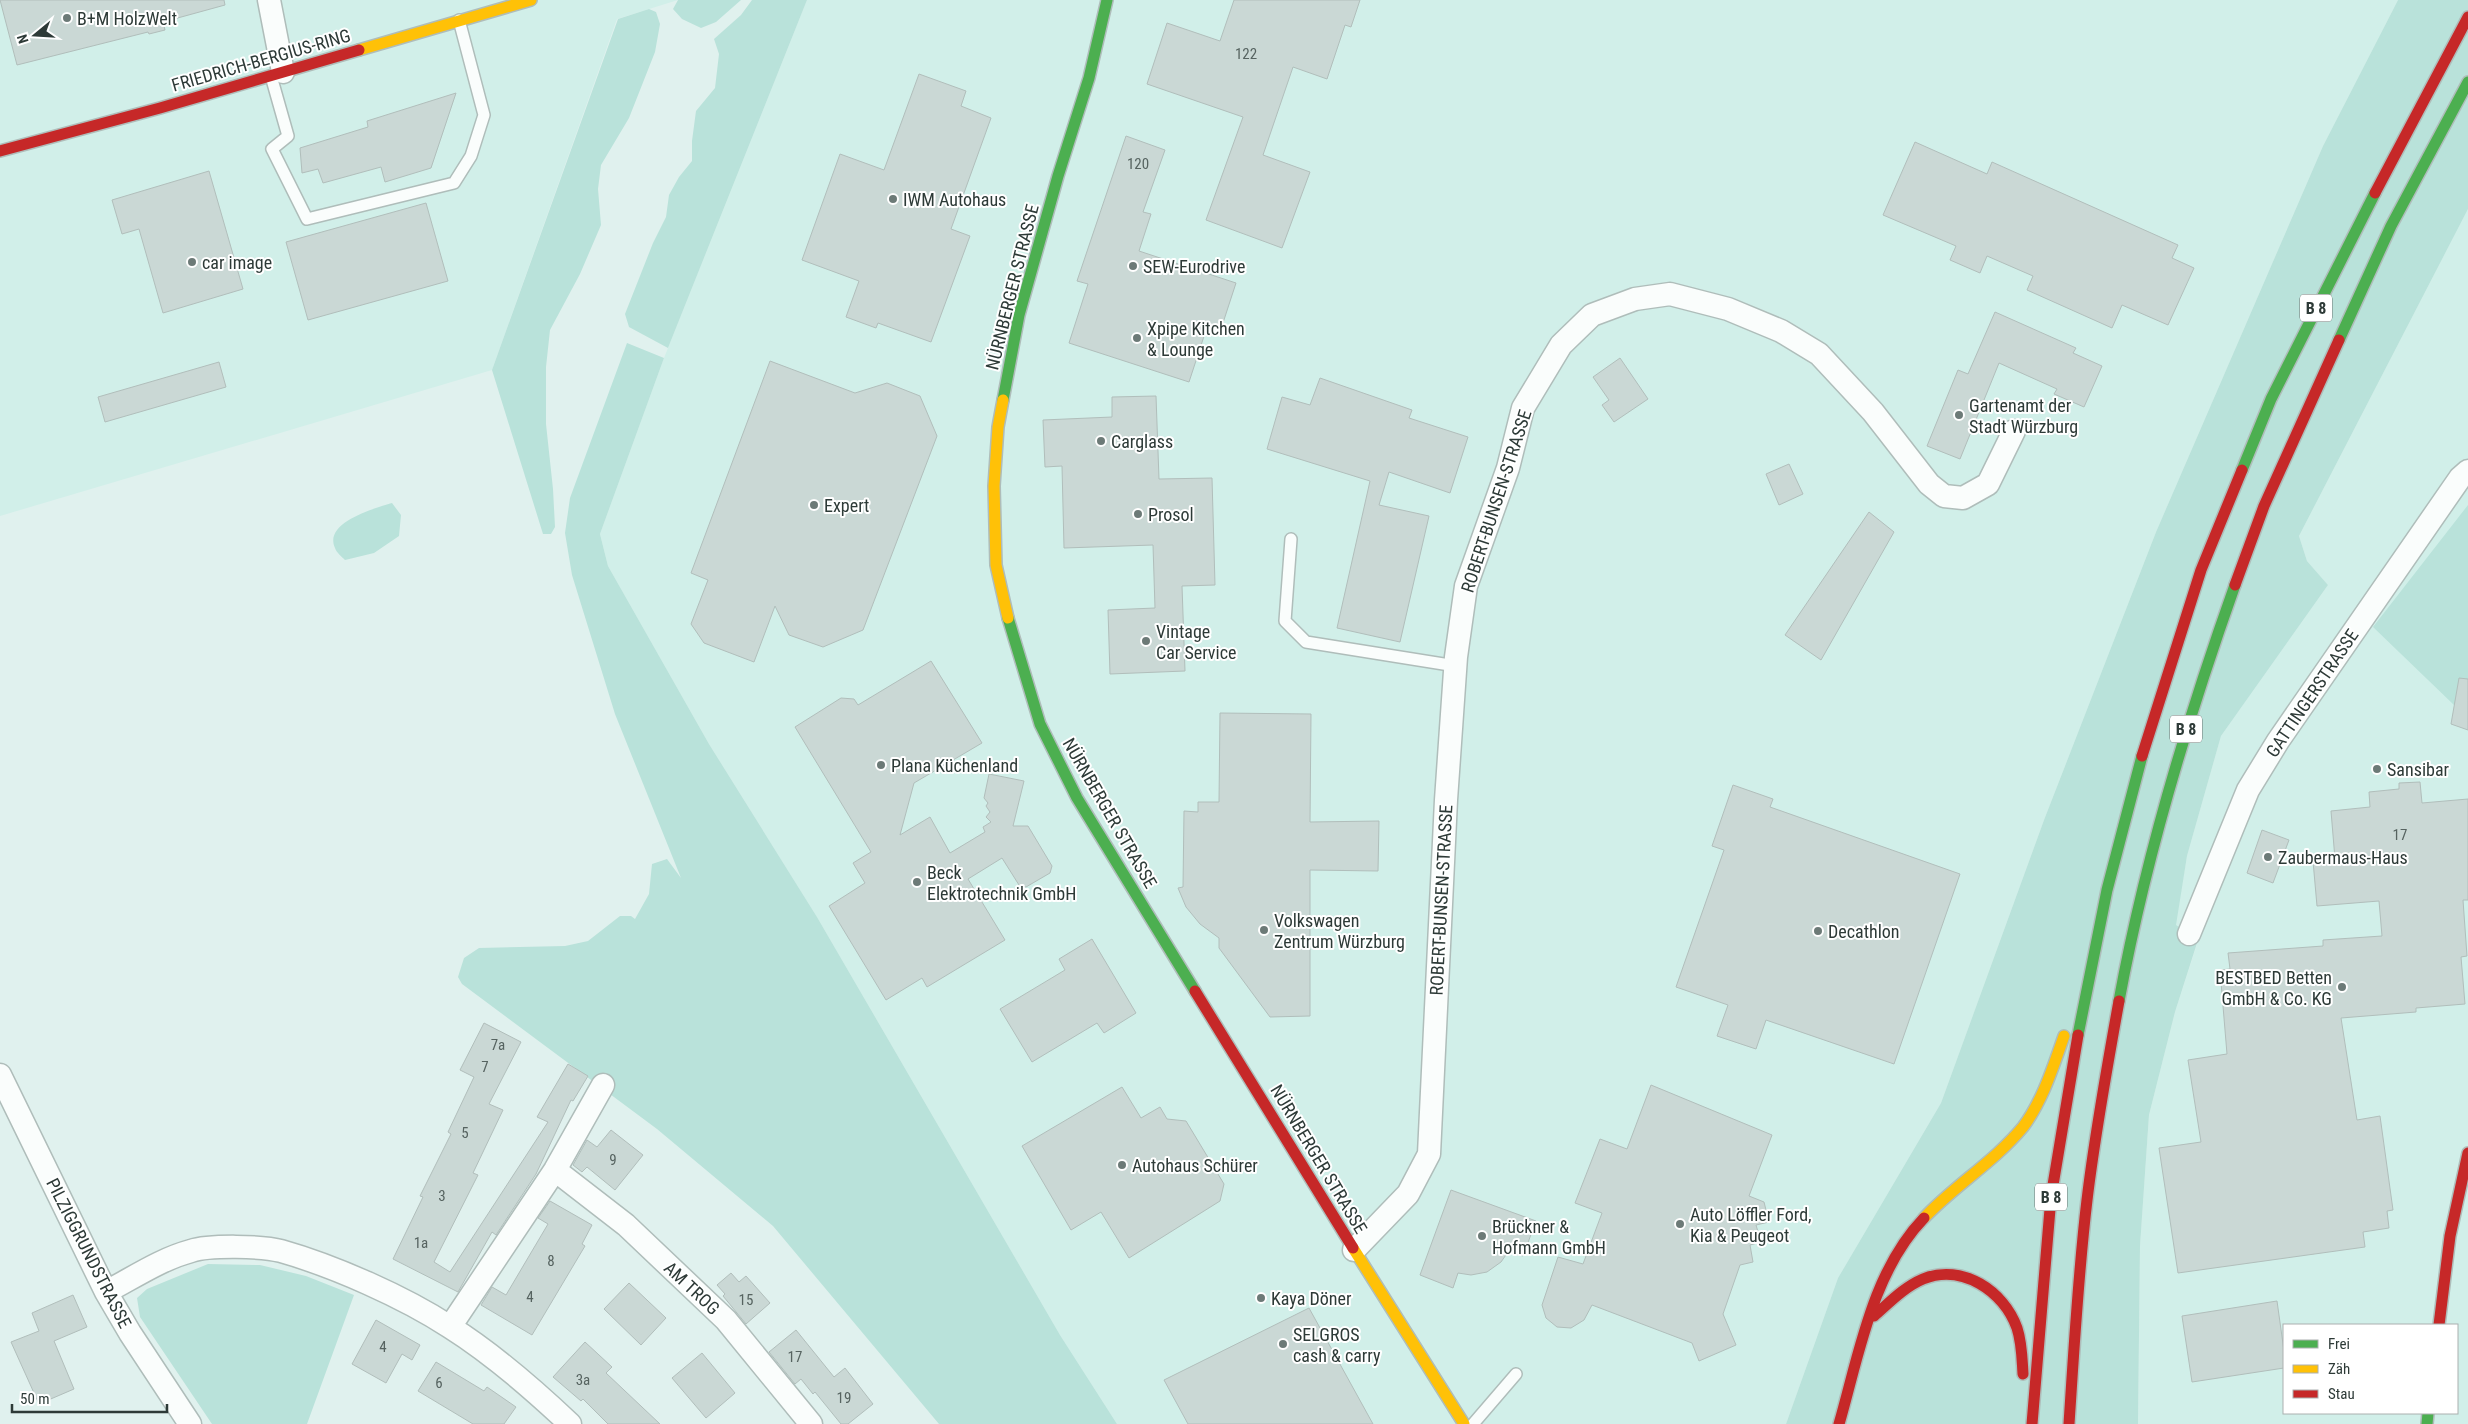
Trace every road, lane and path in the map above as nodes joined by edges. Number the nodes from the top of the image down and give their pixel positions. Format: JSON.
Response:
{"nodes":[{"id":1,"x":269,"y":0,"type":"edge"},
{"id":2,"x":531,"y":0,"type":"edge"},
{"id":3,"x":1106,"y":0,"type":"edge"},
{"id":4,"x":2468,"y":17,"type":"edge"},
{"id":5,"x":459,"y":20,"type":"junction"},
{"id":6,"x":277,"y":74,"type":"junction"},
{"id":7,"x":2468,"y":82,"type":"edge"},
{"id":8,"x":0,"y":151,"type":"edge"},
{"id":9,"x":2014,"y":431,"type":"dead end"},
{"id":10,"x":2468,"y":471,"type":"edge"},
{"id":11,"x":1291,"y":539,"type":"dead end"},
{"id":12,"x":1456,"y":666,"type":"junction"},
{"id":13,"x":2189,"y":934,"type":"dead end"},
{"id":14,"x":2089,"y":972,"type":"junction"},
{"id":15,"x":0,"y":1075,"type":"edge"},
{"id":16,"x":603,"y":1085,"type":"dead end"},
{"id":17,"x":2468,"y":1153,"type":"edge"},
{"id":18,"x":555,"y":1170,"type":"junction"},
{"id":19,"x":1354,"y":1250,"type":"junction"},
{"id":20,"x":106,"y":1292,"type":"junction"},
{"id":21,"x":1871,"y":1319,"type":"junction"},
{"id":22,"x":2439,"y":1324,"type":"edge"},
{"id":23,"x":450,"y":1327,"type":"junction"},
{"id":24,"x":1516,"y":1374,"type":"dead end"},
{"id":25,"x":190,"y":1424,"type":"edge"},
{"id":26,"x":570,"y":1424,"type":"edge"},
{"id":27,"x":811,"y":1424,"type":"edge"},
{"id":28,"x":1464,"y":1424,"type":"edge"},
{"id":29,"x":1473,"y":1424,"type":"edge"},
{"id":30,"x":1839,"y":1424,"type":"edge"},
{"id":31,"x":2028,"y":1424,"type":"edge"},
{"id":32,"x":2032,"y":1424,"type":"edge"},
{"id":33,"x":2068,"y":1424,"type":"edge"}],
"edges":[{"from":1,"to":6,"type":"street"},
{"from":2,"to":5,"type":"main road","name":"FRIEDRICH-BERGIUS-RING"},
{"from":3,"to":19,"type":"main road","name":"NÜRNBERGER STRASSE"},
{"from":4,"to":14,"type":"main road","number":"B 8"},
{"from":5,"to":6,"type":"main road","name":"FRIEDRICH-BERGIUS-RING"},
{"from":5,"to":6,"type":"lane"},
{"from":6,"to":8,"type":"main road","name":"FRIEDRICH-BERGIUS-RING"},
{"from":7,"to":33,"type":"main road","number":"B 8"},
{"from":9,"to":12,"type":"street","name":"ROBERT-BUNSEN-STRASSE"},
{"from":10,"to":13,"type":"street","name":"GATTINGERSTRASSE"},
{"from":11,"to":12,"type":"lane"},
{"from":12,"to":19,"type":"street","name":"ROBERT-BUNSEN-STRASSE"},
{"from":14,"to":21,"type":"main road"},
{"from":14,"to":32,"type":"main road","number":"B 8"},
{"from":15,"to":20,"type":"street","name":"PILZIGGRUNDSTRASSE"},
{"from":16,"to":18,"type":"street"},
{"from":17,"to":22,"type":"main road"},
{"from":18,"to":23,"type":"street"},
{"from":18,"to":27,"type":"street","name":"AM TROG"},
{"from":19,"to":28,"type":"main road","name":"NÜRNBERGER STRASSE"},
{"from":20,"to":23,"type":"street"},
{"from":20,"to":25,"type":"street","name":"PILZIGGRUNDSTRASSE"},
{"from":21,"to":30,"type":"main road"},
{"from":21,"to":31,"type":"main road"},
{"from":23,"to":26,"type":"street"},
{"from":24,"to":29,"type":"lane"}]}
